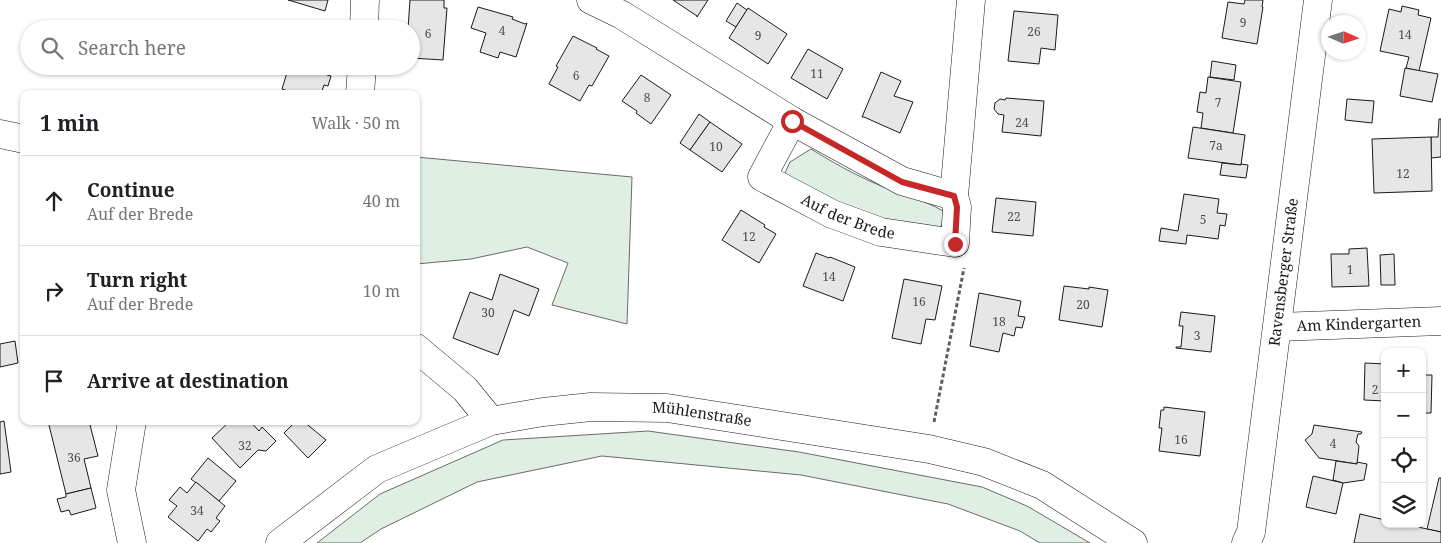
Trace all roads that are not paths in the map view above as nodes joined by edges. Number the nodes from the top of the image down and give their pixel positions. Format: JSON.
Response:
{"nodes":[{"id":1,"x":365,"y":0,"type":"edge"},
{"id":2,"x":591,"y":0,"type":"edge"},
{"id":3,"x":971,"y":0,"type":"edge"},
{"id":4,"x":1318,"y":0,"type":"edge"},
{"id":5,"x":364,"y":20,"type":"edge"},
{"id":6,"x":361,"y":75,"type":"edge"},
{"id":7,"x":360,"y":90,"type":"edge"},
{"id":8,"x":792,"y":121,"type":"junction"},
{"id":9,"x":0,"y":134,"type":"edge"},
{"id":10,"x":20,"y":138,"type":"edge"},
{"id":11,"x":954,"y":196,"type":"junction"},
{"id":12,"x":1441,"y":321,"type":"edge"},
{"id":13,"x":1278,"y":327,"type":"junction"},
{"id":14,"x":420,"y":351,"type":"edge"},
{"id":15,"x":491,"y":421,"type":"junction"},
{"id":16,"x":131,"y":425,"type":"edge"},
{"id":17,"x":132,"y":543,"type":"edge"},
{"id":18,"x":280,"y":543,"type":"edge"},
{"id":19,"x":1133,"y":543,"type":"edge"},
{"id":20,"x":1246,"y":543,"type":"edge"}],
"edges":[{"from":1,"to":5,"type":"street"},
{"from":2,"to":8,"type":"street"},
{"from":3,"to":11,"type":"street"},
{"from":4,"to":13,"type":"street","name":"Ravensberger Straße"},
{"from":6,"to":7,"type":"street"},
{"from":8,"to":11,"type":"street"},
{"from":8,"to":11,"type":"street","name":"Auf der Brede"},
{"from":9,"to":10,"type":"street"},
{"from":12,"to":13,"type":"street","name":"Am Kindergarten"},
{"from":13,"to":20,"type":"street","name":"Ravensberger Straße"},
{"from":14,"to":15,"type":"street"},
{"from":15,"to":18,"type":"street","name":"Mühlenstraße"},
{"from":15,"to":19,"type":"street","name":"Mühlenstraße"},
{"from":16,"to":17,"type":"street"}]}
